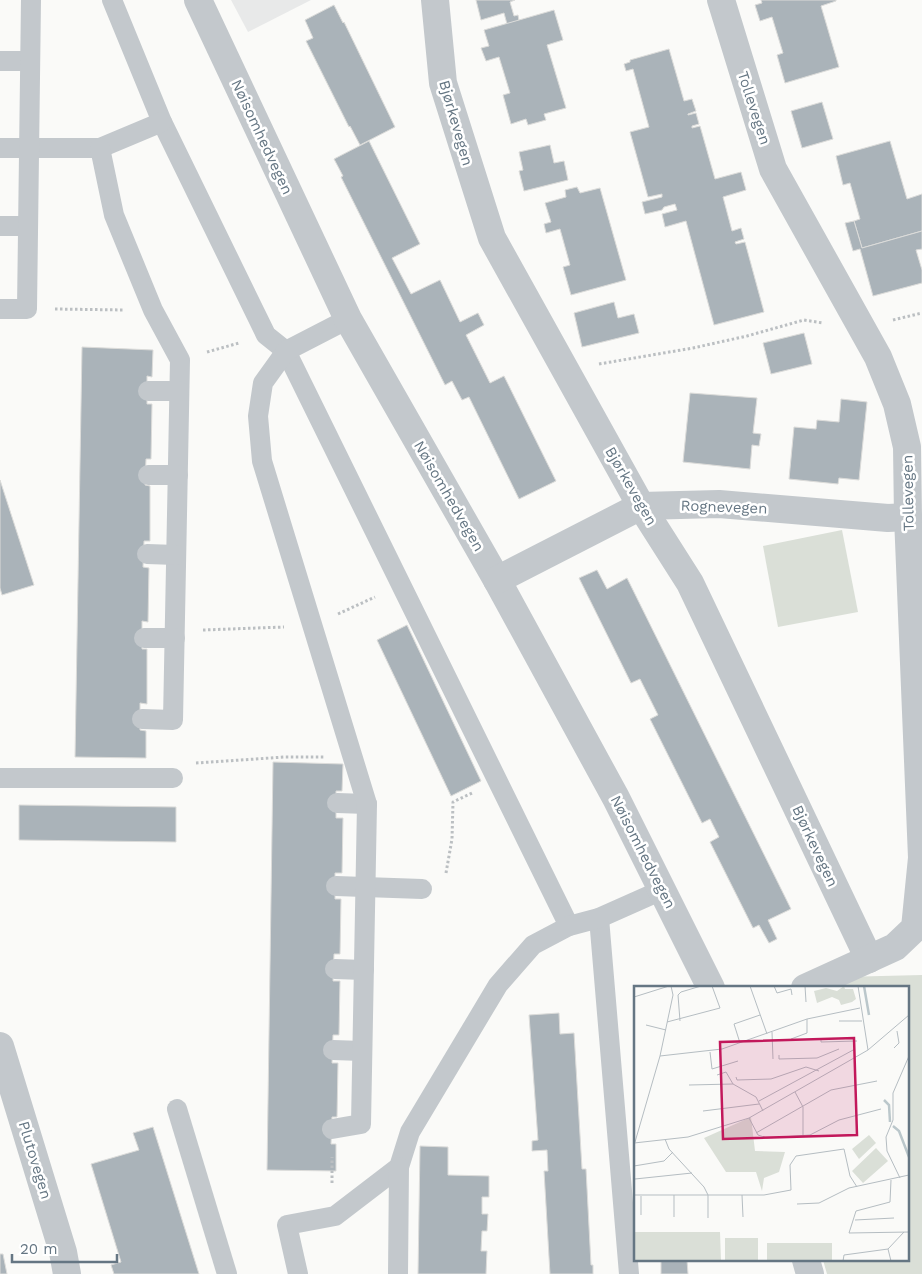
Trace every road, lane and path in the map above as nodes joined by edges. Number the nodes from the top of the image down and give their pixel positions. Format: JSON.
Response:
{"nodes":[{"id":1,"x":32,"y":0,"type":"edge"},
{"id":2,"x":112,"y":0,"type":"edge"},
{"id":3,"x":198,"y":0,"type":"edge"},
{"id":4,"x":435,"y":0,"type":"edge"},
{"id":5,"x":721,"y":0,"type":"edge"},
{"id":6,"x":0,"y":61,"type":"edge"},
{"id":7,"x":30,"y":61,"type":"junction"},
{"id":8,"x":162,"y":122,"type":"junction"},
{"id":9,"x":0,"y":148,"type":"edge"},
{"id":10,"x":30,"y":148,"type":"junction"},
{"id":11,"x":100,"y":148,"type":"junction"},
{"id":12,"x":0,"y":226,"type":"edge"},
{"id":13,"x":28,"y":226,"type":"junction"},
{"id":14,"x":0,"y":309,"type":"edge"},
{"id":15,"x":27,"y":309,"type":"junction"},
{"id":16,"x":153,"y":310,"type":"junction"},
{"id":17,"x":348,"y":319,"type":"junction"},
{"id":18,"x":804,"y":320,"type":"dead end"},
{"id":19,"x":266,"y":335,"type":"junction"},
{"id":20,"x":286,"y":350,"type":"junction"},
{"id":21,"x":180,"y":360,"type":"junction"},
{"id":22,"x":565,"y":370,"type":"junction"},
{"id":23,"x":148,"y":391,"type":"dead end"},
{"id":24,"x":179,"y":391,"type":"junction"},
{"id":25,"x":148,"y":475,"type":"dead end"},
{"id":26,"x":178,"y":475,"type":"junction"},
{"id":27,"x":641,"y":506,"type":"junction"},
{"id":28,"x":908,"y":517,"type":"junction"},
{"id":29,"x":147,"y":554,"type":"dead end"},
{"id":30,"x":176,"y":555,"type":"junction"},
{"id":31,"x":497,"y":580,"type":"junction"},
{"id":32,"x":378,"y":596,"type":"dead end"},
{"id":33,"x":331,"y":617,"type":"dead end"},
{"id":34,"x":313,"y":626,"type":"junction"},
{"id":35,"x":175,"y":634,"type":"junction"},
{"id":36,"x":144,"y":638,"type":"dead end"},
{"id":37,"x":142,"y":718,"type":"dead end"},
{"id":38,"x":352,"y":757,"type":"junction"},
{"id":39,"x":0,"y":778,"type":"edge"},
{"id":40,"x":173,"y":778,"type":"joint"},
{"id":41,"x":498,"y":781,"type":"junction"},
{"id":42,"x":337,"y":803,"type":"dead end"},
{"id":43,"x":367,"y":804,"type":"junction"},
{"id":44,"x":445,"y":882,"type":"dead end"},
{"id":45,"x":336,"y":886,"type":"dead end"},
{"id":46,"x":365,"y":887,"type":"junction"},
{"id":47,"x":422,"y":889,"type":"dead end"},
{"id":48,"x":662,"y":890,"type":"junction"},
{"id":49,"x":599,"y":918,"type":"junction"},
{"id":50,"x":569,"y":926,"type":"junction"},
{"id":51,"x":869,"y":959,"type":"junction"},
{"id":52,"x":335,"y":969,"type":"dead end"},
{"id":53,"x":364,"y":970,"type":"junction"},
{"id":54,"x":710,"y":986,"type":"edge"},
{"id":55,"x":809,"y":986,"type":"edge"},
{"id":56,"x":0,"y":1046,"type":"edge"},
{"id":57,"x":333,"y":1050,"type":"dead end"},
{"id":58,"x":362,"y":1050,"type":"junction"},
{"id":59,"x":5,"y":1081,"type":"edge"},
{"id":60,"x":177,"y":1109,"type":"dead end"},
{"id":61,"x":332,"y":1129,"type":"dead end"},
{"id":62,"x":399,"y":1167,"type":"junction"},
{"id":63,"x":67,"y":1274,"type":"edge"},
{"id":64,"x":226,"y":1274,"type":"edge"},
{"id":65,"x":298,"y":1274,"type":"edge"},
{"id":66,"x":398,"y":1274,"type":"edge"},
{"id":67,"x":629,"y":1274,"type":"edge"}],
"edges":[{"from":1,"to":7,"type":"lane"},
{"from":2,"to":8,"type":"lane"},
{"from":3,"to":17,"type":"street","name":"Nøisomhedvegen"},
{"from":4,"to":22,"type":"street","name":"Bjørkevegen"},
{"from":5,"to":28,"type":"street","name":"Tollevegen"},
{"from":6,"to":7,"type":"lane"},
{"from":7,"to":10,"type":"lane"},
{"from":8,"to":11,"type":"lane"},
{"from":8,"to":19,"type":"lane"},
{"from":9,"to":10,"type":"lane"},
{"from":10,"to":11,"type":"lane"},
{"from":10,"to":13,"type":"lane"},
{"from":11,"to":16,"type":"lane"},
{"from":12,"to":13,"type":"lane"},
{"from":13,"to":15,"type":"lane"},
{"from":14,"to":15,"type":"lane"},
{"from":15,"to":16,"type":"path"},
{"from":16,"to":21,"type":"lane"},
{"from":17,"to":20,"type":"lane"},
{"from":17,"to":31,"type":"street","name":"Nøisomhedvegen"},
{"from":18,"to":22,"type":"path"},
{"from":19,"to":20,"type":"lane"},
{"from":19,"to":21,"type":"path"},
{"from":20,"to":34,"type":"lane"},
{"from":20,"to":41,"type":"lane"},
{"from":21,"to":24,"type":"lane"},
{"from":22,"to":27,"type":"street","name":"Bjørkevegen"},
{"from":23,"to":24,"type":"lane"},
{"from":24,"to":26,"type":"lane"},
{"from":25,"to":26,"type":"lane"},
{"from":26,"to":30,"type":"lane"},
{"from":27,"to":28,"type":"street","name":"Rognevegen"},
{"from":27,"to":31,"type":"street","name":"Rognevegen"},
{"from":27,"to":51,"type":"street","name":"Bjørkevegen"},
{"from":28,"to":51,"type":"street","name":"Tollevegen"},
{"from":29,"to":30,"type":"lane"},
{"from":30,"to":35,"type":"lane"},
{"from":31,"to":48,"type":"street","name":"Nøisomhedvegen"},
{"from":32,"to":33,"type":"path"},
{"from":34,"to":35,"type":"path"},
{"from":34,"to":38,"type":"lane"},
{"from":35,"to":36,"type":"lane"},
{"from":35,"to":37,"type":"lane"},
{"from":38,"to":40,"type":"path"},
{"from":38,"to":43,"type":"lane"},
{"from":39,"to":40,"type":"lane"},
{"from":41,"to":44,"type":"path"},
{"from":41,"to":50,"type":"lane"},
{"from":42,"to":43,"type":"lane"},
{"from":43,"to":46,"type":"lane"},
{"from":45,"to":46,"type":"lane"},
{"from":46,"to":47,"type":"lane"},
{"from":46,"to":53,"type":"lane"},
{"from":48,"to":49,"type":"lane"},
{"from":48,"to":54,"type":"street","name":"Nøisomhedvegen"},
{"from":49,"to":50,"type":"lane"},
{"from":49,"to":67,"type":"lane"},
{"from":50,"to":62,"type":"lane"},
{"from":51,"to":55,"type":"street","name":"Tollevegen"},
{"from":52,"to":53,"type":"lane"},
{"from":53,"to":58,"type":"lane"},
{"from":56,"to":59,"type":"street","name":"Plutovegen"},
{"from":57,"to":58,"type":"lane"},
{"from":58,"to":61,"type":"lane"},
{"from":59,"to":63,"type":"street","name":"Plutovegen"},
{"from":60,"to":64,"type":"lane"},
{"from":62,"to":65,"type":"lane"},
{"from":62,"to":66,"type":"lane"}]}
